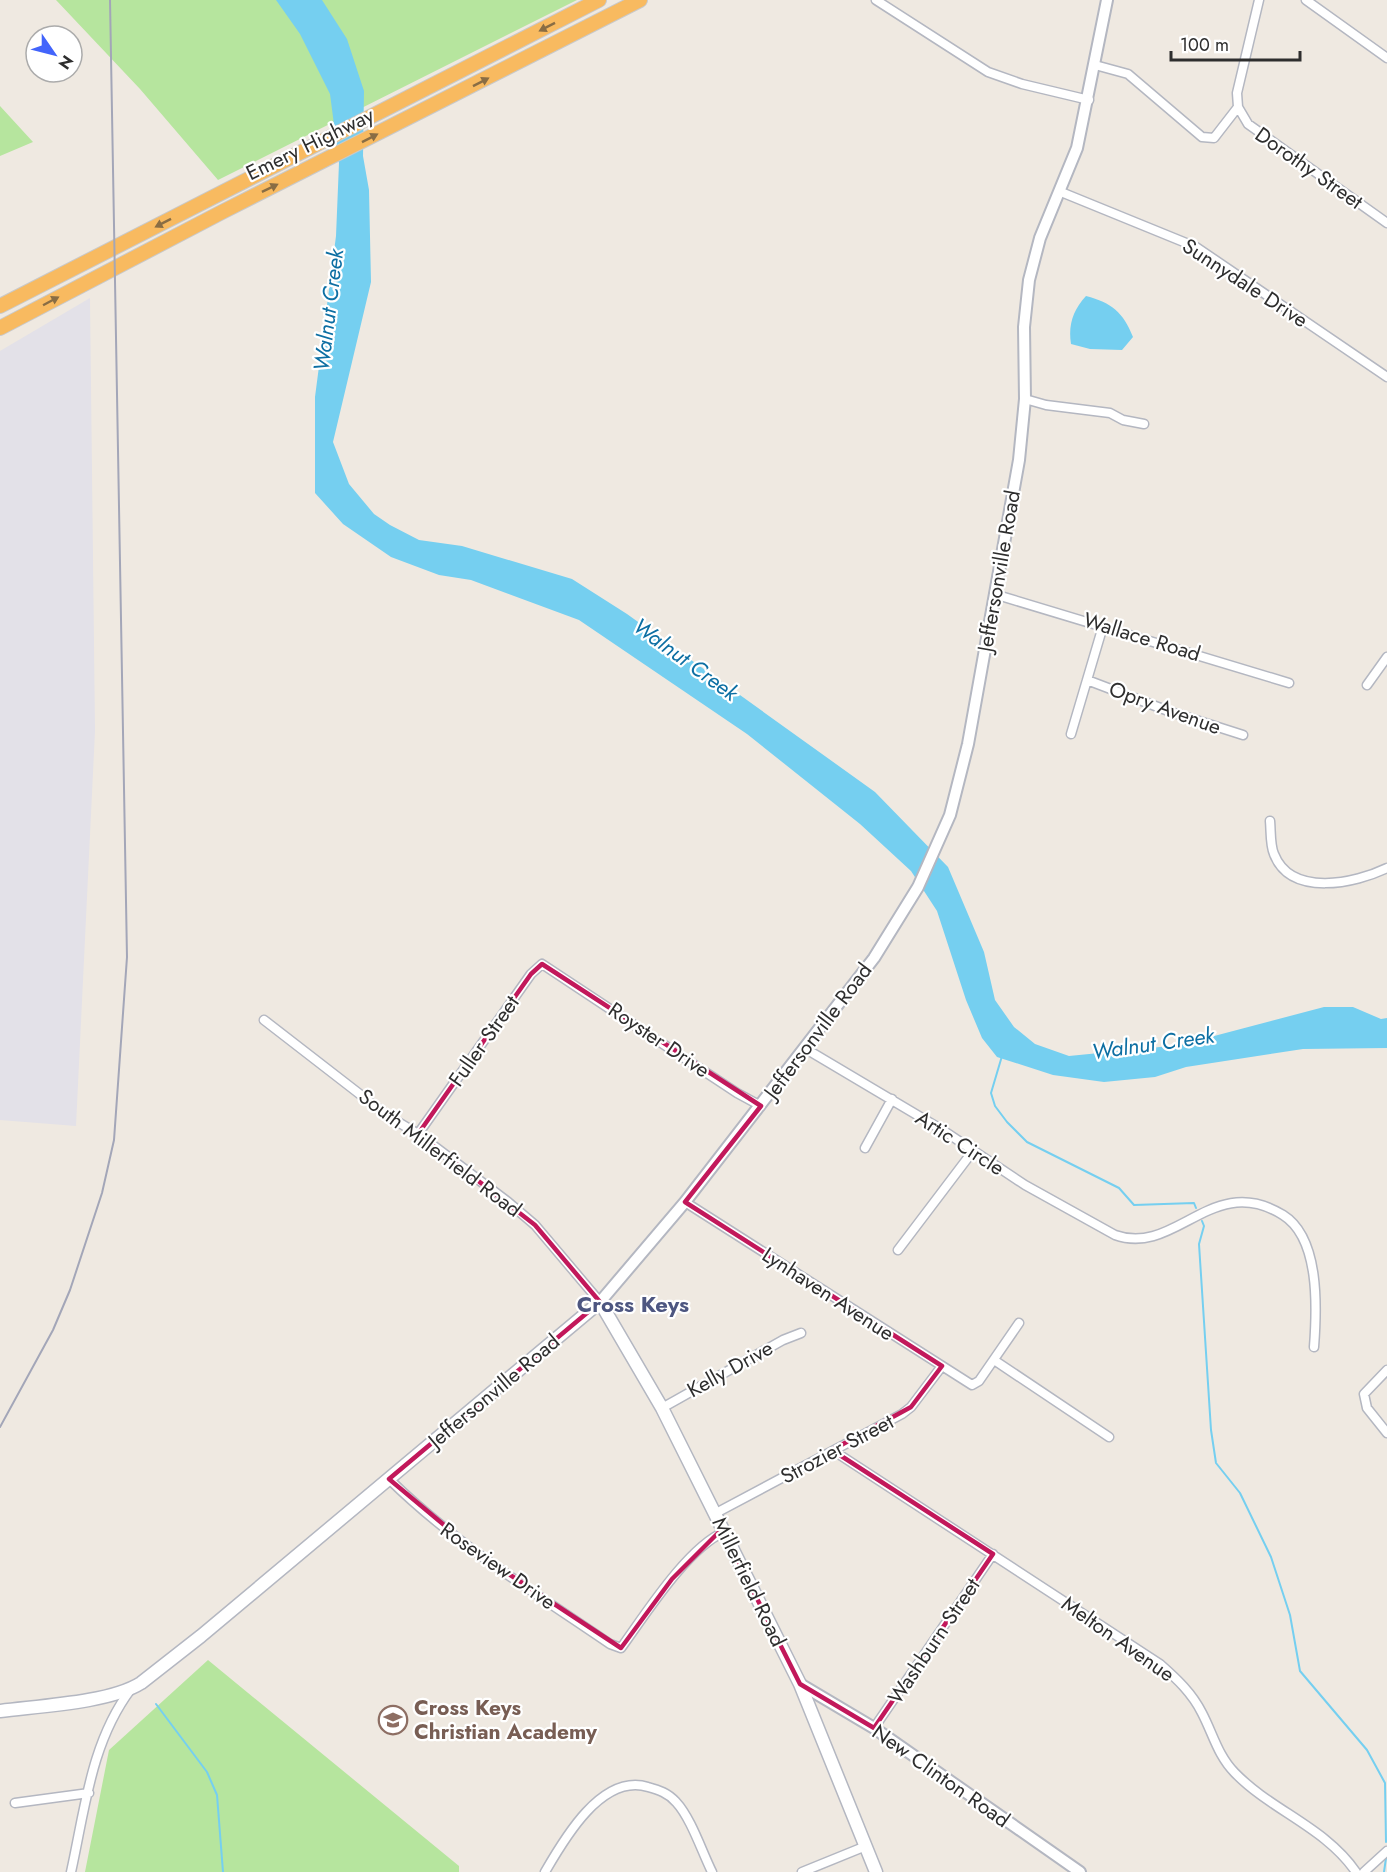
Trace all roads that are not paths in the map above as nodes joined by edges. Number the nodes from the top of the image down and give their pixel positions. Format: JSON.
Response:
{"nodes":[{"id":1,"x":599,"y":0,"type":"edge"},
{"id":2,"x":640,"y":0,"type":"edge"},
{"id":3,"x":876,"y":0,"type":"edge"},
{"id":4,"x":1107,"y":0,"type":"edge"},
{"id":5,"x":1259,"y":0,"type":"edge"},
{"id":6,"x":1306,"y":0,"type":"edge"},
{"id":7,"x":1387,"y":58,"type":"edge"},
{"id":8,"x":1095,"y":65,"type":"junction"},
{"id":9,"x":1089,"y":100,"type":"junction"},
{"id":10,"x":1238,"y":107,"type":"junction"},
{"id":11,"x":1061,"y":192,"type":"junction"},
{"id":12,"x":215,"y":197,"type":"junction"},
{"id":13,"x":222,"y":212,"type":"junction"},
{"id":14,"x":1387,"y":223,"type":"edge"},
{"id":15,"x":0,"y":306,"type":"edge"},
{"id":16,"x":0,"y":328,"type":"edge"},
{"id":17,"x":1387,"y":377,"type":"edge"},
{"id":18,"x":1025,"y":399,"type":"junction"},
{"id":19,"x":1144,"y":424,"type":"dead end"},
{"id":20,"x":994,"y":594,"type":"junction"},
{"id":21,"x":1103,"y":626,"type":"junction"},
{"id":22,"x":1387,"y":657,"type":"edge"},
{"id":23,"x":1088,"y":680,"type":"junction"},
{"id":24,"x":1289,"y":682,"type":"dead end"},
{"id":25,"x":1367,"y":685,"type":"dead end"},
{"id":26,"x":1071,"y":734,"type":"dead end"},
{"id":27,"x":1243,"y":735,"type":"dead end"},
{"id":28,"x":1270,"y":821,"type":"dead end"},
{"id":29,"x":1387,"y":868,"type":"edge"},
{"id":30,"x":558,"y":972,"type":"joint"},
{"id":31,"x":264,"y":1020,"type":"dead end"},
{"id":32,"x":806,"y":1048,"type":"junction"},
{"id":33,"x":892,"y":1099,"type":"junction"},
{"id":34,"x":761,"y":1106,"type":"junction"},
{"id":35,"x":418,"y":1134,"type":"junction"},
{"id":36,"x":865,"y":1148,"type":"dead end"},
{"id":37,"x":973,"y":1151,"type":"junction"},
{"id":38,"x":686,"y":1202,"type":"junction"},
{"id":39,"x":898,"y":1250,"type":"dead end"},
{"id":40,"x":600,"y":1302,"type":"junction"},
{"id":41,"x":1019,"y":1323,"type":"dead end"},
{"id":42,"x":801,"y":1333,"type":"dead end"},
{"id":43,"x":1314,"y":1347,"type":"dead end"},
{"id":44,"x":994,"y":1360,"type":"junction"},
{"id":45,"x":942,"y":1366,"type":"junction"},
{"id":46,"x":1387,"y":1370,"type":"edge"},
{"id":47,"x":662,"y":1408,"type":"junction"},
{"id":48,"x":1387,"y":1433,"type":"edge"},
{"id":49,"x":1108,"y":1437,"type":"dead end"},
{"id":50,"x":836,"y":1449,"type":"junction"},
{"id":51,"x":389,"y":1479,"type":"junction"},
{"id":52,"x":716,"y":1514,"type":"junction"},
{"id":53,"x":724,"y":1532,"type":"junction"},
{"id":54,"x":993,"y":1554,"type":"junction"},
{"id":55,"x":800,"y":1684,"type":"junction"},
{"id":56,"x":131,"y":1689,"type":"junction"},
{"id":57,"x":0,"y":1712,"type":"edge"},
{"id":58,"x":874,"y":1728,"type":"junction"},
{"id":59,"x":89,"y":1793,"type":"junction"},
{"id":60,"x":15,"y":1803,"type":"dead end"},
{"id":61,"x":866,"y":1846,"type":"junction"},
{"id":62,"x":1387,"y":1851,"type":"edge"},
{"id":63,"x":71,"y":1872,"type":"edge"},
{"id":64,"x":545,"y":1872,"type":"edge"},
{"id":65,"x":712,"y":1872,"type":"edge"},
{"id":66,"x":802,"y":1872,"type":"edge"},
{"id":67,"x":876,"y":1872,"type":"edge"},
{"id":68,"x":1080,"y":1872,"type":"edge"},
{"id":69,"x":1356,"y":1872,"type":"edge"},
{"id":70,"x":1364,"y":1872,"type":"edge"}],
"edges":[{"from":1,"to":12,"type":"highway","name":"Emery Highway","one_way":true},
{"from":13,"to":2,"type":"highway","name":"Emery Highway","one_way":true},
{"from":3,"to":9,"type":"street"},
{"from":4,"to":8,"type":"street","name":"Jeffersonville Road"},
{"from":5,"to":10,"type":"street"},
{"from":6,"to":7,"type":"street"},
{"from":8,"to":9,"type":"street","name":"Jeffersonville Road"},
{"from":8,"to":10,"type":"street"},
{"from":9,"to":11,"type":"street","name":"Jeffersonville Road"},
{"from":10,"to":14,"type":"street","name":"Dorothy Street"},
{"from":11,"to":17,"type":"street","name":"Sunnydale Drive"},
{"from":11,"to":18,"type":"street","name":"Jeffersonville Road"},
{"from":12,"to":13,"type":"highway"},
{"from":12,"to":15,"type":"highway","name":"Emery Highway","one_way":true},
{"from":16,"to":13,"type":"highway","name":"Emery Highway","one_way":true},
{"from":18,"to":19,"type":"street"},
{"from":18,"to":20,"type":"street","name":"Jeffersonville Road"},
{"from":20,"to":21,"type":"street","name":"Wallace Road"},
{"from":20,"to":32,"type":"street","name":"Jeffersonville Road"},
{"from":21,"to":23,"type":"street"},
{"from":21,"to":24,"type":"street","name":"Wallace Road"},
{"from":22,"to":25,"type":"street"},
{"from":23,"to":26,"type":"street"},
{"from":23,"to":27,"type":"street","name":"Opry Avenue"},
{"from":28,"to":29,"type":"street"},
{"from":30,"to":34,"type":"street","name":"Royster Drive"},
{"from":30,"to":35,"type":"street","name":"Fuller Street"},
{"from":31,"to":35,"type":"street","name":"South Millerfield Road"},
{"from":32,"to":33,"type":"street","name":"Artic Circle"},
{"from":32,"to":34,"type":"street","name":"Jeffersonville Road"},
{"from":33,"to":36,"type":"street"},
{"from":33,"to":37,"type":"street","name":"Artic Circle"},
{"from":34,"to":38,"type":"street","name":"Jeffersonville Road"},
{"from":35,"to":40,"type":"street","name":"South Millerfield Road"},
{"from":37,"to":39,"type":"street"},
{"from":37,"to":43,"type":"street","name":"Artic Circle"},
{"from":38,"to":40,"type":"street","name":"Jeffersonville Road"},
{"from":38,"to":45,"type":"street","name":"Lynhaven Avenue"},
{"from":40,"to":47,"type":"main road","name":"Millerfield Road"},
{"from":40,"to":51,"type":"main road","name":"Jeffersonville Road"},
{"from":41,"to":44,"type":"street"},
{"from":42,"to":47,"type":"street","name":"Kelly Drive"},
{"from":44,"to":45,"type":"street","name":"Lynhaven Avenue"},
{"from":44,"to":49,"type":"street"},
{"from":45,"to":50,"type":"street","name":"Strozier Street"},
{"from":46,"to":48,"type":"street"},
{"from":47,"to":52,"type":"main road","name":"Millerfield Road"},
{"from":50,"to":52,"type":"street","name":"Strozier Street"},
{"from":50,"to":54,"type":"street","name":"Melton Avenue"},
{"from":51,"to":53,"type":"street","name":"Roseview Drive"},
{"from":51,"to":56,"type":"main road","name":"Jeffersonville Road"},
{"from":52,"to":53,"type":"main road","name":"Millerfield Road"},
{"from":53,"to":55,"type":"main road","name":"Millerfield Road"},
{"from":54,"to":58,"type":"street","name":"Washburn Street"},
{"from":54,"to":69,"type":"street","name":"Melton Avenue"},
{"from":55,"to":58,"type":"street","name":"New Clinton Road"},
{"from":55,"to":61,"type":"main road","name":"Millerfield Road"},
{"from":56,"to":57,"type":"main road","name":"Jeffersonville Road"},
{"from":56,"to":59,"type":"street"},
{"from":58,"to":68,"type":"street","name":"New Clinton Road"},
{"from":59,"to":60,"type":"street"},
{"from":59,"to":63,"type":"street"},
{"from":61,"to":66,"type":"street"},
{"from":61,"to":67,"type":"main road","name":"Millerfield Road"},
{"from":62,"to":70,"type":"street"},
{"from":64,"to":65,"type":"street"}]}
